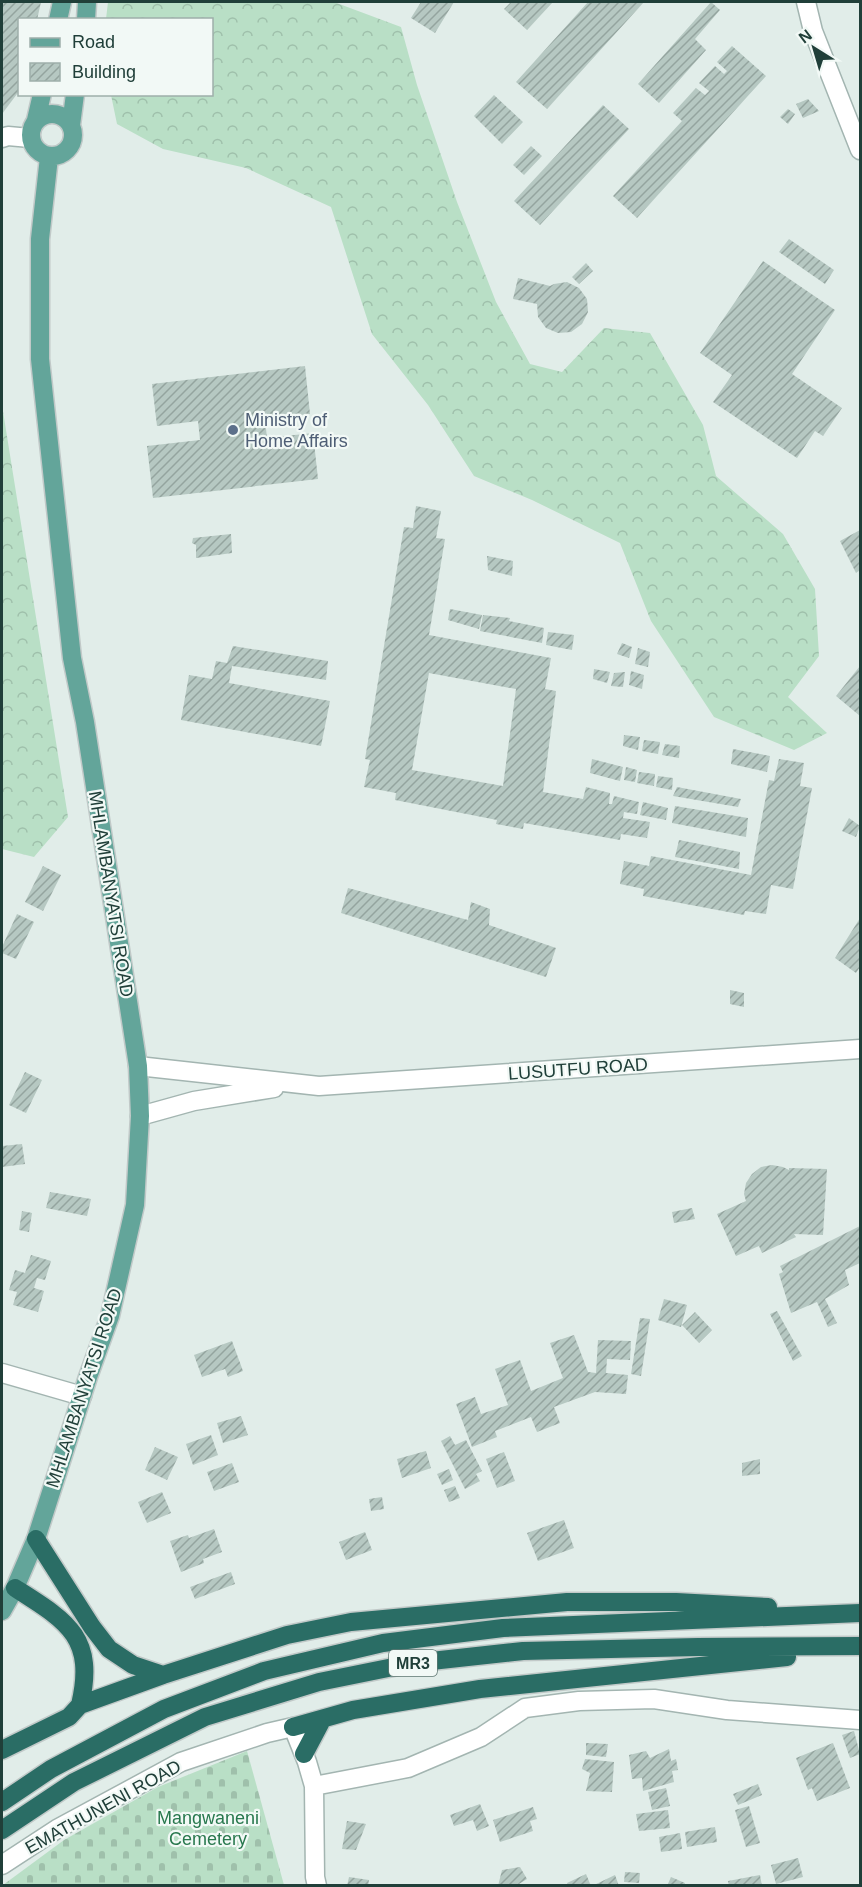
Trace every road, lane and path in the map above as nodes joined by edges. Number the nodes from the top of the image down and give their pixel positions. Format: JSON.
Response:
{"nodes":[{"id":1,"x":62,"y":2,"type":"edge"},
{"id":2,"x":87,"y":2,"type":"edge"},
{"id":3,"x":806,"y":2,"type":"edge"},
{"id":4,"x":58,"y":18,"type":"edge"},
{"id":5,"x":86,"y":18,"type":"edge"},
{"id":6,"x":42,"y":96,"type":"edge"},
{"id":7,"x":75,"y":96,"type":"edge"},
{"id":8,"x":36,"y":120,"type":"junction"},
{"id":9,"x":71,"y":125,"type":"junction"},
{"id":10,"x":2,"y":138,"type":"edge"},
{"id":11,"x":30,"y":138,"type":"junction"},
{"id":12,"x":861,"y":150,"type":"edge"},
{"id":13,"x":49,"y":157,"type":"junction"},
{"id":14,"x":861,"y":1049,"type":"edge"},
{"id":15,"x":138,"y":1066,"type":"junction"},
{"id":16,"x":296,"y":1084,"type":"junction"},
{"id":17,"x":140,"y":1116,"type":"junction"},
{"id":18,"x":2,"y":1373,"type":"edge"},
{"id":19,"x":82,"y":1396,"type":"junction"},
{"id":20,"x":36,"y":1539,"type":"junction"},
{"id":21,"x":15,"y":1588,"type":"junction"},
{"id":22,"x":2,"y":1611,"type":"edge"},
{"id":23,"x":861,"y":1613,"type":"edge"},
{"id":24,"x":861,"y":1648,"type":"edge"},
{"id":25,"x":163,"y":1675,"type":"junction"},
{"id":26,"x":80,"y":1705,"type":"junction"},
{"id":27,"x":322,"y":1720,"type":"junction"},
{"id":28,"x":861,"y":1720,"type":"edge"},
{"id":29,"x":292,"y":1727,"type":"junction"},
{"id":30,"x":2,"y":1750,"type":"edge"},
{"id":31,"x":303,"y":1754,"type":"junction"},
{"id":32,"x":314,"y":1786,"type":"junction"},
{"id":33,"x":2,"y":1802,"type":"edge"},
{"id":34,"x":2,"y":1830,"type":"edge"},
{"id":35,"x":2,"y":1865,"type":"edge"},
{"id":36,"x":317,"y":1886,"type":"edge"}],
"edges":[{"from":1,"to":4,"type":"main road"},
{"from":2,"to":5,"type":"main road"},
{"from":3,"to":12,"type":"street"},
{"from":6,"to":8,"type":"main road"},
{"from":7,"to":9,"type":"main road"},
{"from":8,"to":9,"type":"main road"},
{"from":8,"to":11,"type":"main road"},
{"from":9,"to":13,"type":"main road"},
{"from":10,"to":11,"type":"street"},
{"from":11,"to":13,"type":"main road"},
{"from":13,"to":15,"type":"main road","name":"MHLAMBANYATSI ROAD"},
{"from":14,"to":16,"type":"street","name":"LUSUTFU ROAD"},
{"from":15,"to":16,"type":"street","name":"LUSUTFU ROAD"},
{"from":15,"to":17,"type":"main road","name":"MHLAMBANYATSI ROAD"},
{"from":16,"to":17,"type":"street","name":"LUSUTFU ROAD"},
{"from":17,"to":19,"type":"main road","name":"MHLAMBANYATSI ROAD"},
{"from":18,"to":19,"type":"street"},
{"from":19,"to":20,"type":"main road","name":"MHLAMBANYATSI ROAD"},
{"from":20,"to":21,"type":"main road","name":"MHLAMBANYATSI ROAD"},
{"from":20,"to":25,"type":"highway"},
{"from":21,"to":22,"type":"main road","name":"MHLAMBANYATSI ROAD"},
{"from":21,"to":26,"type":"highway"},
{"from":23,"to":25,"type":"highway"},
{"from":23,"to":33,"type":"highway","number":"MR3"},
{"from":24,"to":27,"type":"highway"},
{"from":24,"to":34,"type":"highway","number":"MR3"},
{"from":25,"to":26,"type":"highway"},
{"from":26,"to":30,"type":"highway"},
{"from":27,"to":29,"type":"highway"},
{"from":27,"to":31,"type":"highway"},
{"from":28,"to":32,"type":"street"},
{"from":29,"to":31,"type":"street"},
{"from":29,"to":35,"type":"street","name":"EMATHUNENI ROAD"},
{"from":31,"to":32,"type":"street"},
{"from":32,"to":36,"type":"street"}]}
